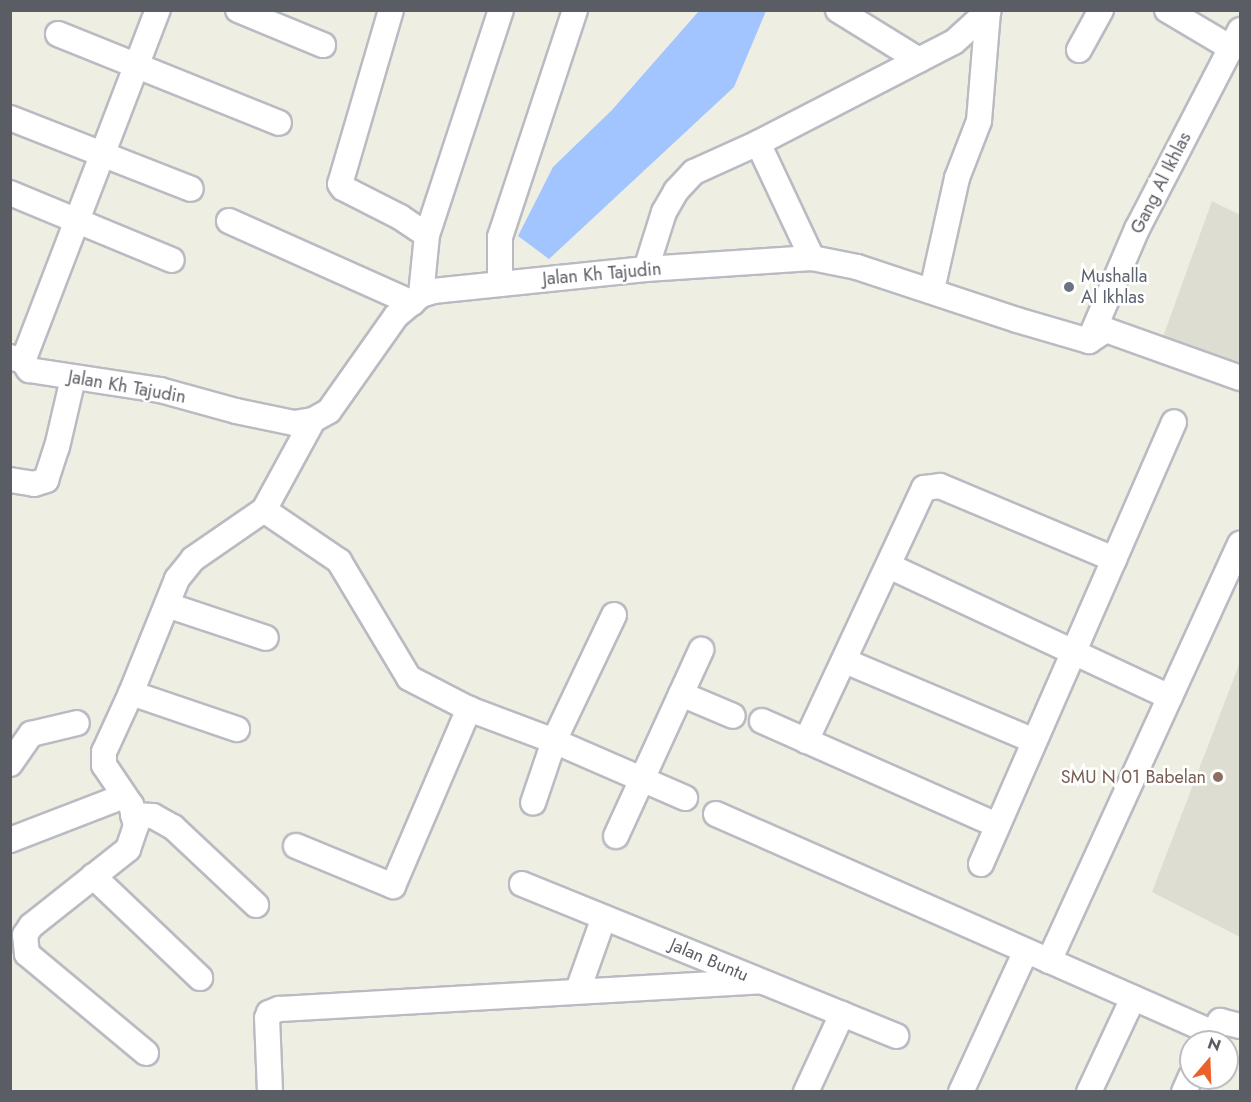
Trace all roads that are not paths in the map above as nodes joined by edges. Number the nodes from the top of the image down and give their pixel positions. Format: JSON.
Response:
{"nodes":[{"id":1,"x":158,"y":10,"type":"edge"},
{"id":2,"x":238,"y":10,"type":"edge"},
{"id":3,"x":391,"y":10,"type":"edge"},
{"id":4,"x":501,"y":10,"type":"edge"},
{"id":5,"x":576,"y":10,"type":"edge"},
{"id":6,"x":838,"y":10,"type":"edge"},
{"id":7,"x":1101,"y":10,"type":"edge"},
{"id":8,"x":1167,"y":10,"type":"edge"},
{"id":9,"x":987,"y":11,"type":"edge"},
{"id":10,"x":58,"y":34,"type":"dead end"},
{"id":11,"x":1236,"y":42,"type":"edge"},
{"id":12,"x":323,"y":45,"type":"dead end"},
{"id":13,"x":1079,"y":50,"type":"dead end"},
{"id":14,"x":919,"y":60,"type":"junction"},
{"id":15,"x":137,"y":67,"type":"junction"},
{"id":16,"x":10,"y":118,"type":"edge"},
{"id":17,"x":279,"y":123,"type":"dead end"},
{"id":18,"x":758,"y":143,"type":"junction"},
{"id":19,"x":104,"y":154,"type":"junction"},
{"id":20,"x":191,"y":189,"type":"dead end"},
{"id":21,"x":10,"y":193,"type":"edge"},
{"id":22,"x":229,"y":221,"type":"dead end"},
{"id":23,"x":78,"y":223,"type":"junction"},
{"id":24,"x":427,"y":235,"type":"junction"},
{"id":25,"x":812,"y":258,"type":"junction"},
{"id":26,"x":172,"y":260,"type":"dead end"},
{"id":27,"x":645,"y":268,"type":"junction"},
{"id":28,"x":500,"y":284,"type":"junction"},
{"id":29,"x":932,"y":290,"type":"junction"},
{"id":30,"x":417,"y":299,"type":"junction"},
{"id":31,"x":1089,"y":341,"type":"junction"},
{"id":32,"x":17,"y":359,"type":"edge"},
{"id":33,"x":73,"y":378,"type":"junction"},
{"id":34,"x":1240,"y":378,"type":"edge"},
{"id":35,"x":313,"y":420,"type":"junction"},
{"id":36,"x":1174,"y":422,"type":"dead end"},
{"id":37,"x":10,"y":480,"type":"edge"},
{"id":38,"x":264,"y":510,"type":"junction"},
{"id":39,"x":1240,"y":543,"type":"edge"},
{"id":40,"x":1114,"y":559,"type":"junction"},
{"id":41,"x":890,"y":566,"type":"junction"},
{"id":42,"x":167,"y":605,"type":"junction"},
{"id":43,"x":614,"y":615,"type":"dead end"},
{"id":44,"x":266,"y":638,"type":"dead end"},
{"id":45,"x":701,"y":650,"type":"dead end"},
{"id":46,"x":1074,"y":650,"type":"junction"},
{"id":47,"x":845,"y":660,"type":"junction"},
{"id":48,"x":131,"y":693,"type":"junction"},
{"id":49,"x":681,"y":694,"type":"junction"},
{"id":50,"x":1170,"y":697,"type":"junction"},
{"id":51,"x":469,"y":709,"type":"junction"},
{"id":52,"x":733,"y":716,"type":"dead end"},
{"id":53,"x":762,"y":721,"type":"dead end"},
{"id":54,"x":76,"y":723,"type":"dead end"},
{"id":55,"x":237,"y":729,"type":"dead end"},
{"id":56,"x":554,"y":741,"type":"junction"},
{"id":57,"x":806,"y":741,"type":"junction"},
{"id":58,"x":1034,"y":741,"type":"junction"},
{"id":59,"x":10,"y":764,"type":"edge"},
{"id":60,"x":642,"y":779,"type":"junction"},
{"id":61,"x":685,"y":798,"type":"dead end"},
{"id":62,"x":533,"y":803,"type":"dead end"},
{"id":63,"x":129,"y":806,"type":"junction"},
{"id":64,"x":716,"y":814,"type":"dead end"},
{"id":65,"x":998,"y":825,"type":"junction"},
{"id":66,"x":616,"y":836,"type":"dead end"},
{"id":67,"x":10,"y":840,"type":"edge"},
{"id":68,"x":296,"y":846,"type":"dead end"},
{"id":69,"x":981,"y":864,"type":"dead end"},
{"id":70,"x":93,"y":876,"type":"junction"},
{"id":71,"x":522,"y":884,"type":"dead end"},
{"id":72,"x":256,"y":905,"type":"dead end"},
{"id":73,"x":604,"y":917,"type":"junction"},
{"id":74,"x":1026,"y":951,"type":"junction"},
{"id":75,"x":1049,"y":961,"type":"junction"},
{"id":76,"x":200,"y":978,"type":"dead end"},
{"id":77,"x":758,"y":981,"type":"junction"},
{"id":78,"x":578,"y":990,"type":"junction"},
{"id":79,"x":1133,"y":998,"type":"junction"},
{"id":80,"x":842,"y":1014,"type":"junction"},
{"id":81,"x":1240,"y":1026,"type":"edge"},
{"id":82,"x":1195,"y":1030,"type":"edge"},
{"id":83,"x":1214,"y":1030,"type":"edge"},
{"id":84,"x":896,"y":1036,"type":"dead end"},
{"id":85,"x":146,"y":1053,"type":"dead end"},
{"id":86,"x":270,"y":1092,"type":"edge"},
{"id":87,"x":807,"y":1092,"type":"edge"},
{"id":88,"x":961,"y":1092,"type":"edge"},
{"id":89,"x":1089,"y":1092,"type":"edge"}],
"edges":[{"from":1,"to":15,"type":"street"},
{"from":2,"to":12,"type":"street"},
{"from":3,"to":24,"type":"street"},
{"from":4,"to":24,"type":"street"},
{"from":5,"to":28,"type":"street"},
{"from":6,"to":14,"type":"street"},
{"from":7,"to":13,"type":"street"},
{"from":8,"to":11,"type":"street"},
{"from":9,"to":14,"type":"street"},
{"from":9,"to":29,"type":"street"},
{"from":10,"to":15,"type":"street"},
{"from":11,"to":31,"type":"street","name":"Gang Al Ikhlas"},
{"from":14,"to":18,"type":"street"},
{"from":15,"to":17,"type":"street"},
{"from":15,"to":19,"type":"street"},
{"from":16,"to":19,"type":"street"},
{"from":18,"to":25,"type":"street"},
{"from":18,"to":27,"type":"street"},
{"from":19,"to":20,"type":"street"},
{"from":19,"to":23,"type":"street"},
{"from":21,"to":23,"type":"street"},
{"from":22,"to":30,"type":"street"},
{"from":23,"to":26,"type":"street"},
{"from":23,"to":32,"type":"street"},
{"from":24,"to":30,"type":"street"},
{"from":25,"to":27,"type":"street","name":"Jalan Kh Tajudin"},
{"from":25,"to":29,"type":"street","name":"Jalan Kh Tajudin"},
{"from":27,"to":28,"type":"street","name":"Jalan Kh Tajudin"},
{"from":28,"to":30,"type":"street","name":"Jalan Kh Tajudin"},
{"from":29,"to":31,"type":"street","name":"Jalan Kh Tajudin"},
{"from":30,"to":35,"type":"street","name":"Jalan Kh Tajudin"},
{"from":31,"to":34,"type":"street"},
{"from":32,"to":33,"type":"street","name":"Jalan Kh Tajudin"},
{"from":33,"to":35,"type":"street","name":"Jalan Kh Tajudin"},
{"from":33,"to":37,"type":"street"},
{"from":35,"to":38,"type":"street"},
{"from":36,"to":40,"type":"street"},
{"from":38,"to":42,"type":"street"},
{"from":38,"to":51,"type":"street"},
{"from":39,"to":50,"type":"street"},
{"from":40,"to":41,"type":"street"},
{"from":40,"to":46,"type":"street"},
{"from":41,"to":46,"type":"street"},
{"from":41,"to":47,"type":"street"},
{"from":42,"to":44,"type":"street"},
{"from":42,"to":48,"type":"street"},
{"from":43,"to":56,"type":"street"},
{"from":45,"to":49,"type":"street"},
{"from":46,"to":50,"type":"street"},
{"from":46,"to":58,"type":"street"},
{"from":47,"to":57,"type":"street"},
{"from":47,"to":58,"type":"street"},
{"from":48,"to":55,"type":"street"},
{"from":48,"to":63,"type":"street"},
{"from":49,"to":52,"type":"street"},
{"from":49,"to":60,"type":"street"},
{"from":50,"to":75,"type":"street"},
{"from":51,"to":56,"type":"street"},
{"from":51,"to":68,"type":"street"},
{"from":53,"to":57,"type":"street"},
{"from":54,"to":59,"type":"street"},
{"from":56,"to":60,"type":"street"},
{"from":56,"to":62,"type":"street"},
{"from":57,"to":65,"type":"street"},
{"from":58,"to":65,"type":"street"},
{"from":60,"to":61,"type":"street"},
{"from":60,"to":66,"type":"street"},
{"from":63,"to":67,"type":"street"},
{"from":63,"to":70,"type":"street"},
{"from":63,"to":72,"type":"street"},
{"from":64,"to":74,"type":"street"},
{"from":65,"to":69,"type":"street"},
{"from":70,"to":76,"type":"street"},
{"from":70,"to":85,"type":"street"},
{"from":71,"to":73,"type":"street","name":"Jalan Buntu"},
{"from":73,"to":77,"type":"street","name":"Jalan Buntu"},
{"from":73,"to":78,"type":"street"},
{"from":74,"to":75,"type":"street"},
{"from":74,"to":88,"type":"street"},
{"from":75,"to":79,"type":"street"},
{"from":77,"to":78,"type":"street"},
{"from":77,"to":80,"type":"street","name":"Jalan Buntu"},
{"from":78,"to":86,"type":"street"},
{"from":79,"to":82,"type":"street"},
{"from":79,"to":89,"type":"street"},
{"from":80,"to":84,"type":"street","name":"Jalan Buntu"},
{"from":80,"to":87,"type":"street"},
{"from":81,"to":83,"type":"street"}]}
